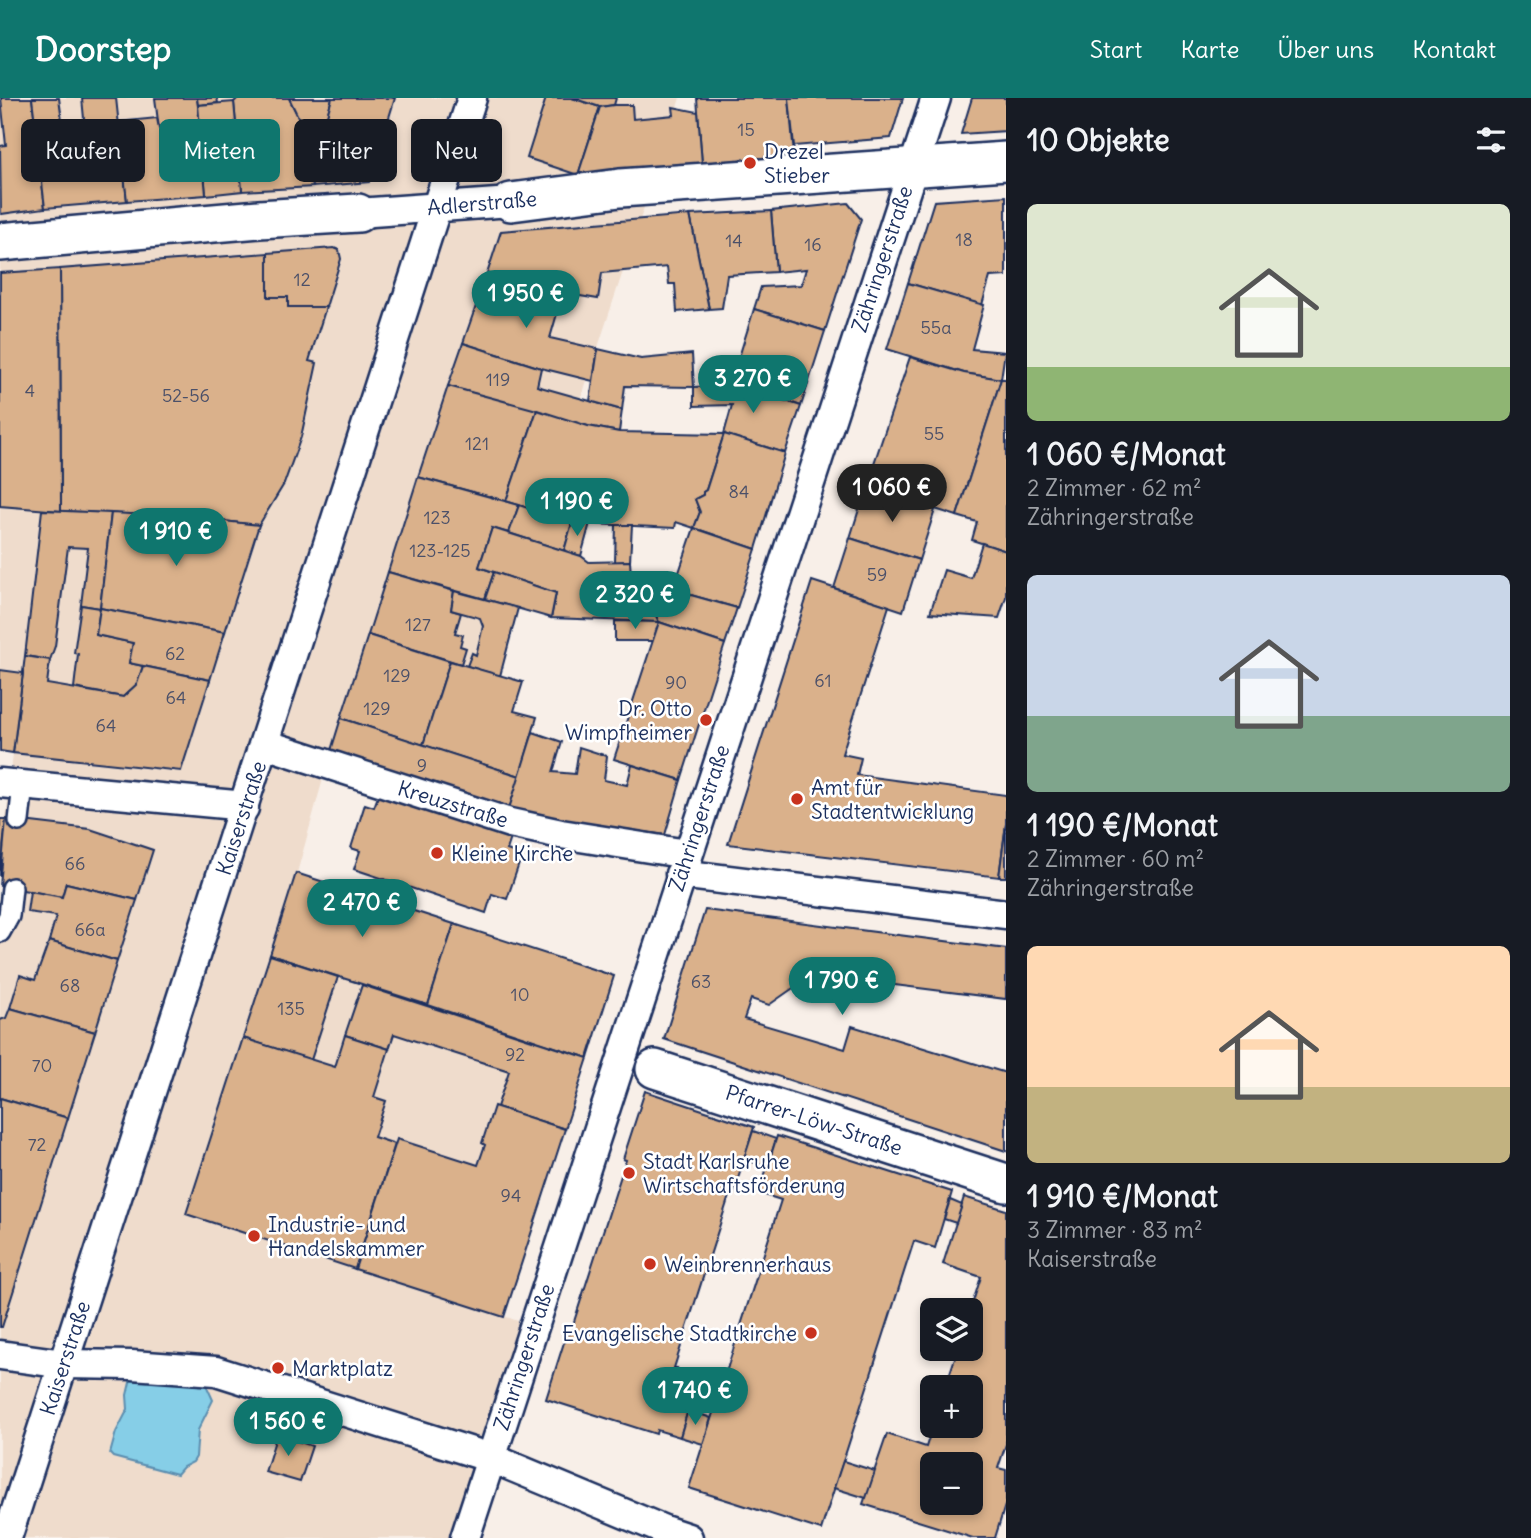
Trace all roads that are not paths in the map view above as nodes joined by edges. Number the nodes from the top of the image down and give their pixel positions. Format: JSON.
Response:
{"nodes":[{"id":1,"x":472,"y":98,"type":"edge"},
{"id":2,"x":936,"y":98,"type":"edge"},
{"id":3,"x":1006,"y":161,"type":"edge"},
{"id":4,"x":912,"y":169,"type":"junction"},
{"id":5,"x":511,"y":202,"type":"joint"},
{"id":6,"x":438,"y":206,"type":"junction"},
{"id":7,"x":358,"y":213,"type":"joint"},
{"id":8,"x":0,"y":242,"type":"edge"},
{"id":9,"x":265,"y":744,"type":"junction"},
{"id":10,"x":12,"y":784,"type":"edge"},
{"id":11,"x":244,"y":808,"type":"junction"},
{"id":12,"x":19,"y":821,"type":"dead end"},
{"id":13,"x":684,"y":864,"type":"junction"},
{"id":14,"x":12,"y":888,"type":"dead end"},
{"id":15,"x":1006,"y":914,"type":"edge"},
{"id":16,"x":0,"y":932,"type":"edge"},
{"id":17,"x":638,"y":1064,"type":"junction"},
{"id":18,"x":1006,"y":1183,"type":"edge"},
{"id":19,"x":0,"y":1355,"type":"edge"},
{"id":20,"x":64,"y":1364,"type":"junction"},
{"id":21,"x":491,"y":1458,"type":"junction"},
{"id":22,"x":7,"y":1538,"type":"edge"},
{"id":23,"x":465,"y":1538,"type":"edge"},
{"id":24,"x":688,"y":1538,"type":"edge"}],
"edges":[{"from":1,"to":6,"type":"street","name":"Kaiserstraße"},
{"from":2,"to":4,"type":"street","name":"Zähringerstraße"},
{"from":3,"to":4,"type":"street","name":"Adlerstraße"},
{"from":4,"to":5,"type":"street","name":"Adlerstraße"},
{"from":4,"to":13,"type":"street","name":"Zähringerstraße"},
{"from":5,"to":6,"type":"street","name":"Adlerstraße"},
{"from":6,"to":7,"type":"street","name":"Adlerstraße"},
{"from":6,"to":9,"type":"street","name":"Kaiserstraße"},
{"from":7,"to":8,"type":"street","name":"Adlerstraße"},
{"from":9,"to":11,"type":"street","name":"Kaiserstraße"},
{"from":9,"to":13,"type":"street","name":"Kreuzstraße"},
{"from":10,"to":11,"type":"street"},
{"from":10,"to":12,"type":"lane"},
{"from":11,"to":20,"type":"street","name":"Kaiserstraße"},
{"from":13,"to":15,"type":"street","name":"Kreuzstraße"},
{"from":13,"to":17,"type":"street","name":"Zähringerstraße"},
{"from":14,"to":16,"type":"lane"},
{"from":17,"to":18,"type":"street","name":"Pfarrer-Löw-Straße"},
{"from":17,"to":21,"type":"street","name":"Zähringerstraße"},
{"from":19,"to":20,"type":"street"},
{"from":20,"to":21,"type":"street"},
{"from":20,"to":22,"type":"street","name":"Kaiserstraße"},
{"from":21,"to":23,"type":"street","name":"Zähringerstraße"},
{"from":21,"to":24,"type":"street"}]}
